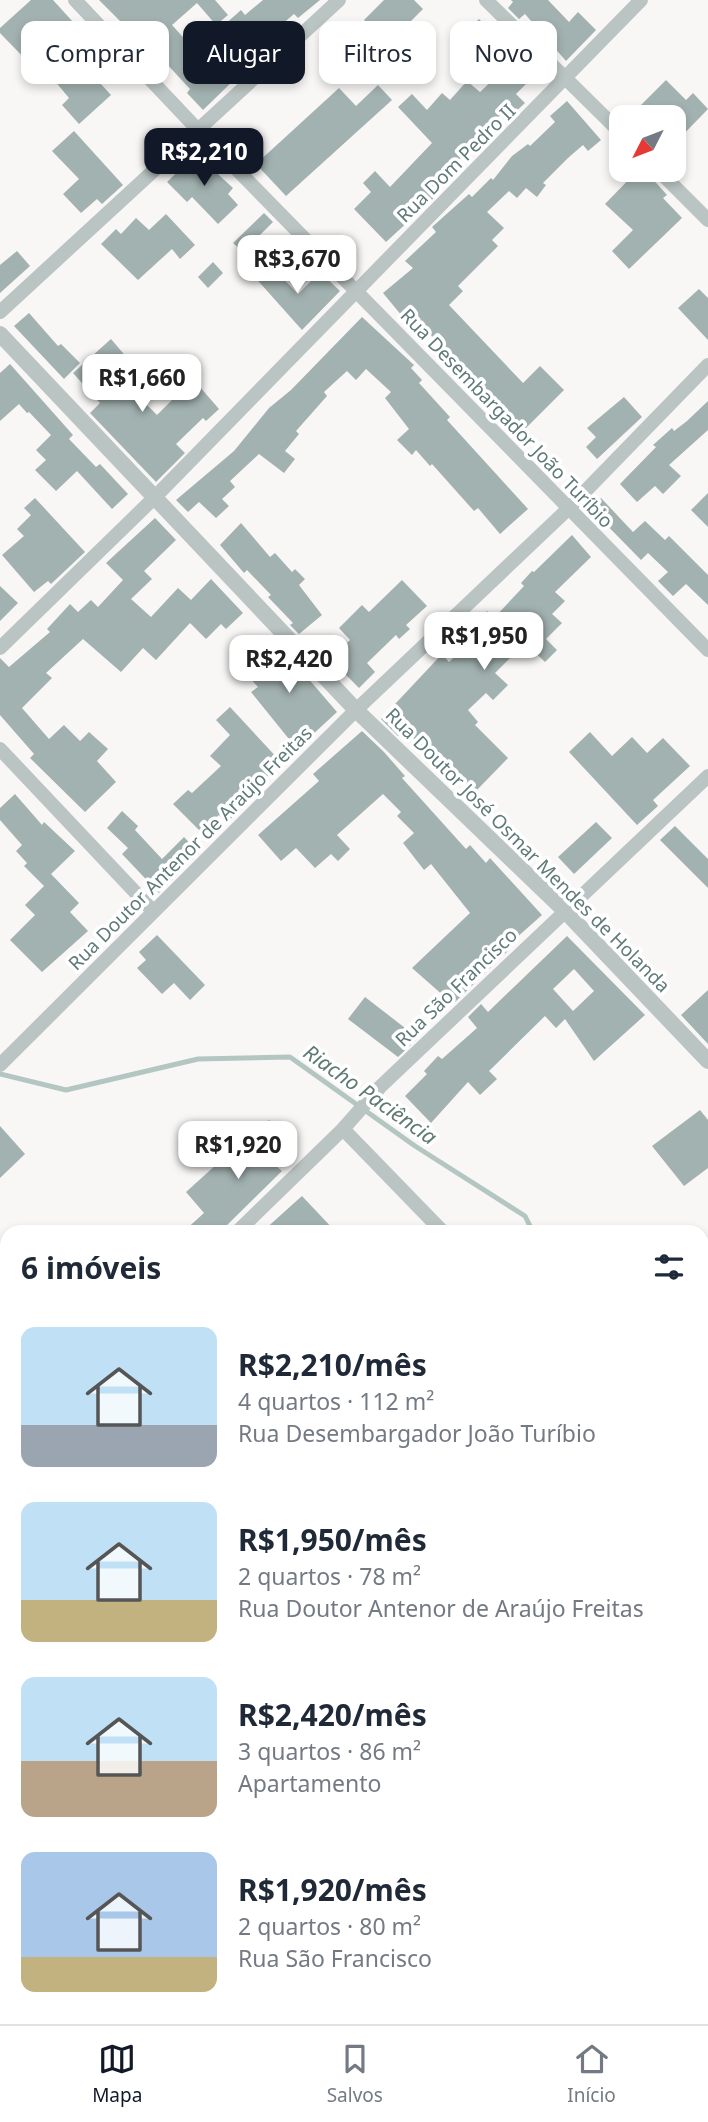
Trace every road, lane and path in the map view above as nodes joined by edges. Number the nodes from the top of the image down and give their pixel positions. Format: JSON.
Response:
{"nodes":[{"id":1,"x":75,"y":0,"type":"edge"},
{"id":2,"x":340,"y":0,"type":"edge"},
{"id":3,"x":486,"y":0,"type":"edge"},
{"id":4,"x":641,"y":0,"type":"edge"},
{"id":5,"x":567,"y":78,"type":"junction"},
{"id":6,"x":609,"y":121,"type":"edge"},
{"id":7,"x":199,"y":131,"type":"junction"},
{"id":8,"x":670,"y":182,"type":"edge"},
{"id":9,"x":708,"y":220,"type":"edge"},
{"id":10,"x":357,"y":291,"type":"junction"},
{"id":11,"x":0,"y":312,"type":"edge"},
{"id":12,"x":0,"y":334,"type":"edge"},
{"id":13,"x":708,"y":365,"type":"edge"},
{"id":14,"x":154,"y":498,"type":"junction"},
{"id":15,"x":568,"y":509,"type":"junction"},
{"id":16,"x":0,"y":648,"type":"edge"},
{"id":17,"x":708,"y":650,"type":"edge"},
{"id":18,"x":356,"y":710,"type":"junction"},
{"id":19,"x":0,"y":748,"type":"edge"},
{"id":20,"x":708,"y":776,"type":"edge"},
{"id":21,"x":564,"y":909,"type":"junction"},
{"id":22,"x":153,"y":911,"type":"junction"},
{"id":23,"x":708,"y":1061,"type":"edge"},
{"id":24,"x":0,"y":1065,"type":"edge"},
{"id":25,"x":343,"y":1129,"type":"junction"},
{"id":26,"x":244,"y":1225,"type":"edge"},
{"id":27,"x":436,"y":1225,"type":"edge"}],
"edges":[{"from":1,"to":7,"type":"street","name":"Rua Desembargador João Turíbio"},
{"from":2,"to":7,"type":"street"},
{"from":3,"to":5,"type":"street"},
{"from":4,"to":5,"type":"street","name":"Rua Dom Pedro II"},
{"from":5,"to":6,"type":"street"},
{"from":5,"to":10,"type":"street","name":"Rua Dom Pedro II"},
{"from":7,"to":10,"type":"street","name":"Rua Desembargador João Turíbio"},
{"from":7,"to":11,"type":"street"},
{"from":8,"to":9,"type":"street"},
{"from":10,"to":14,"type":"street","name":"Rua Dom Pedro II"},
{"from":10,"to":15,"type":"street","name":"Rua Desembargador João Turíbio"},
{"from":12,"to":14,"type":"street","name":"Rua Doutor José Osmar Mendes de Holanda"},
{"from":13,"to":15,"type":"street","name":"Rua Doutor Antenor de Araújo Freitas"},
{"from":14,"to":16,"type":"street","name":"Rua Dom Pedro II"},
{"from":14,"to":18,"type":"street","name":"Rua Doutor José Osmar Mendes de Holanda"},
{"from":15,"to":17,"type":"street","name":"Rua Desembargador João Turíbio"},
{"from":15,"to":18,"type":"street","name":"Rua Doutor Antenor de Araújo Freitas"},
{"from":18,"to":21,"type":"street","name":"Rua Doutor José Osmar Mendes de Holanda"},
{"from":18,"to":22,"type":"street","name":"Rua Doutor Antenor de Araújo Freitas"},
{"from":19,"to":22,"type":"street"},
{"from":20,"to":21,"type":"street","name":"Rua São Francisco"},
{"from":21,"to":23,"type":"street","name":"Rua Doutor José Osmar Mendes de Holanda"},
{"from":21,"to":25,"type":"street","name":"Rua São Francisco"},
{"from":22,"to":24,"type":"street","name":"Rua Doutor Antenor de Araújo Freitas"},
{"from":25,"to":26,"type":"street","name":"Rua São Francisco"},
{"from":25,"to":27,"type":"street"}]}
